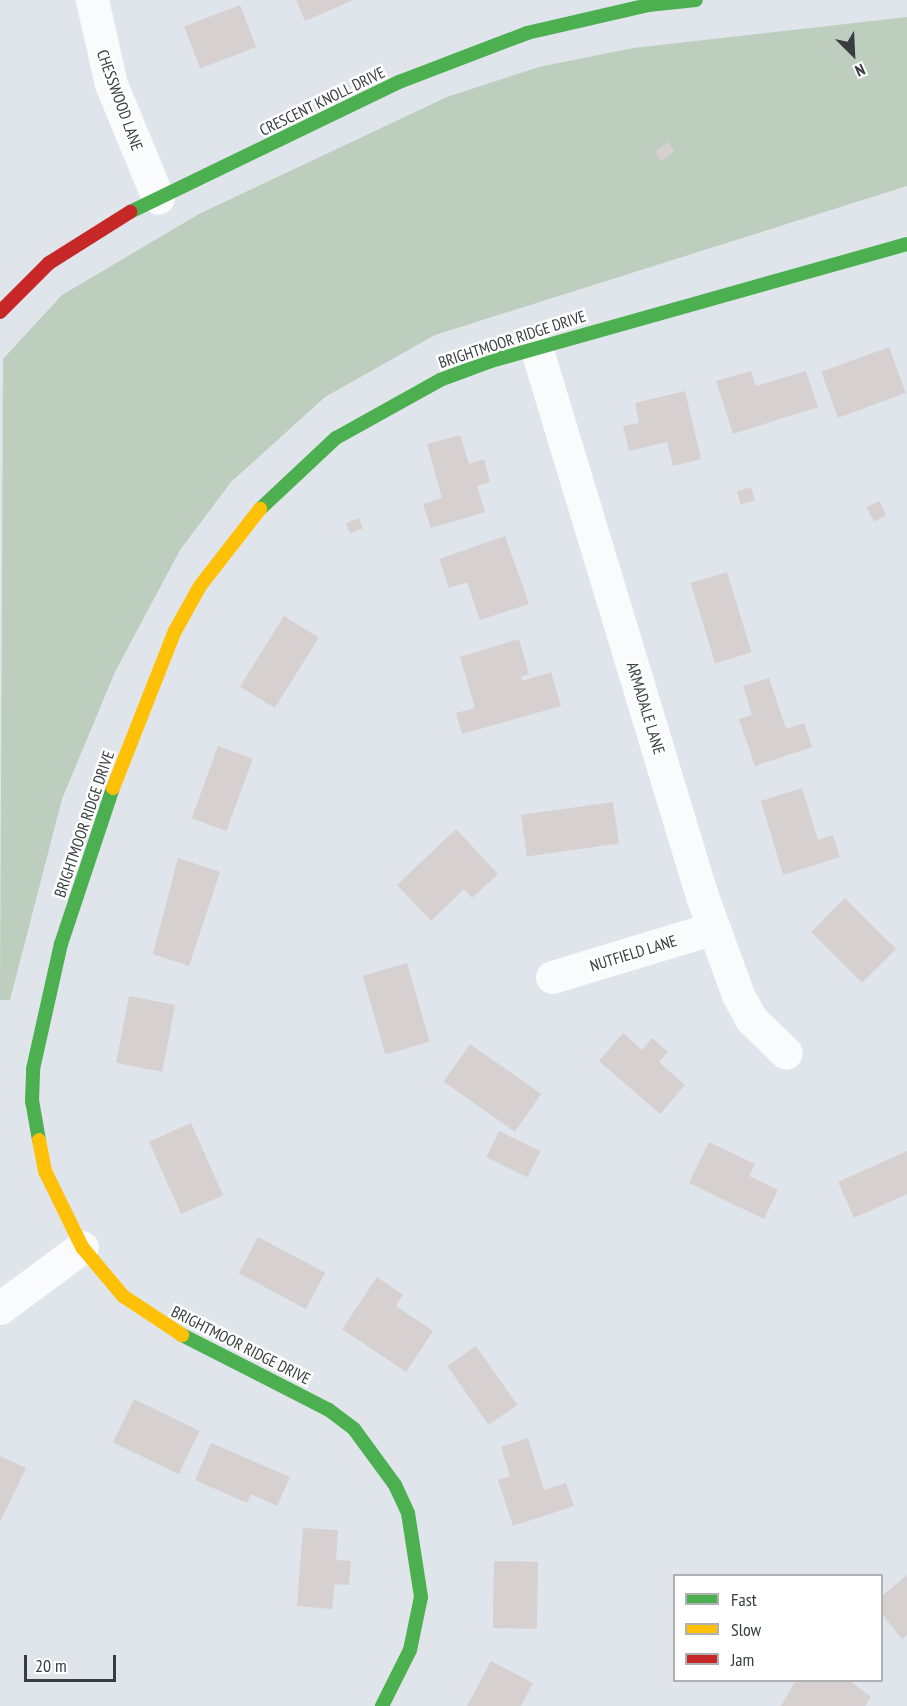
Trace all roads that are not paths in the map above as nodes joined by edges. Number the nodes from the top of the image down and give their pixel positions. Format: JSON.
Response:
{"nodes":[{"id":1,"x":92,"y":0,"type":"edge"},
{"id":2,"x":696,"y":0,"type":"edge"},
{"id":3,"x":158,"y":198,"type":"junction"},
{"id":4,"x":907,"y":244,"type":"edge"},
{"id":5,"x":0,"y":312,"type":"edge"},
{"id":6,"x":536,"y":347,"type":"junction"},
{"id":7,"x":714,"y":928,"type":"junction"},
{"id":8,"x":552,"y":977,"type":"dead end"},
{"id":9,"x":786,"y":1053,"type":"dead end"},
{"id":10,"x":82,"y":1247,"type":"junction"},
{"id":11,"x":0,"y":1308,"type":"edge"},
{"id":12,"x":382,"y":1706,"type":"edge"}],
"edges":[{"from":1,"to":3,"type":"street","name":"CHESSWOOD LANE"},
{"from":2,"to":3,"type":"street","name":"CRESCENT KNOLL DRIVE"},
{"from":3,"to":5,"type":"street","name":"CRESCENT KNOLL DRIVE"},
{"from":4,"to":6,"type":"street","name":"BRIGHTMOOR RIDGE DRIVE"},
{"from":6,"to":7,"type":"street","name":"ARMADALE LANE"},
{"from":6,"to":10,"type":"street","name":"BRIGHTMOOR RIDGE DRIVE"},
{"from":7,"to":8,"type":"street","name":"NUTFIELD LANE"},
{"from":7,"to":9,"type":"street","name":"ARMADALE LANE"},
{"from":10,"to":11,"type":"street"},
{"from":10,"to":12,"type":"street","name":"BRIGHTMOOR RIDGE DRIVE"}]}
